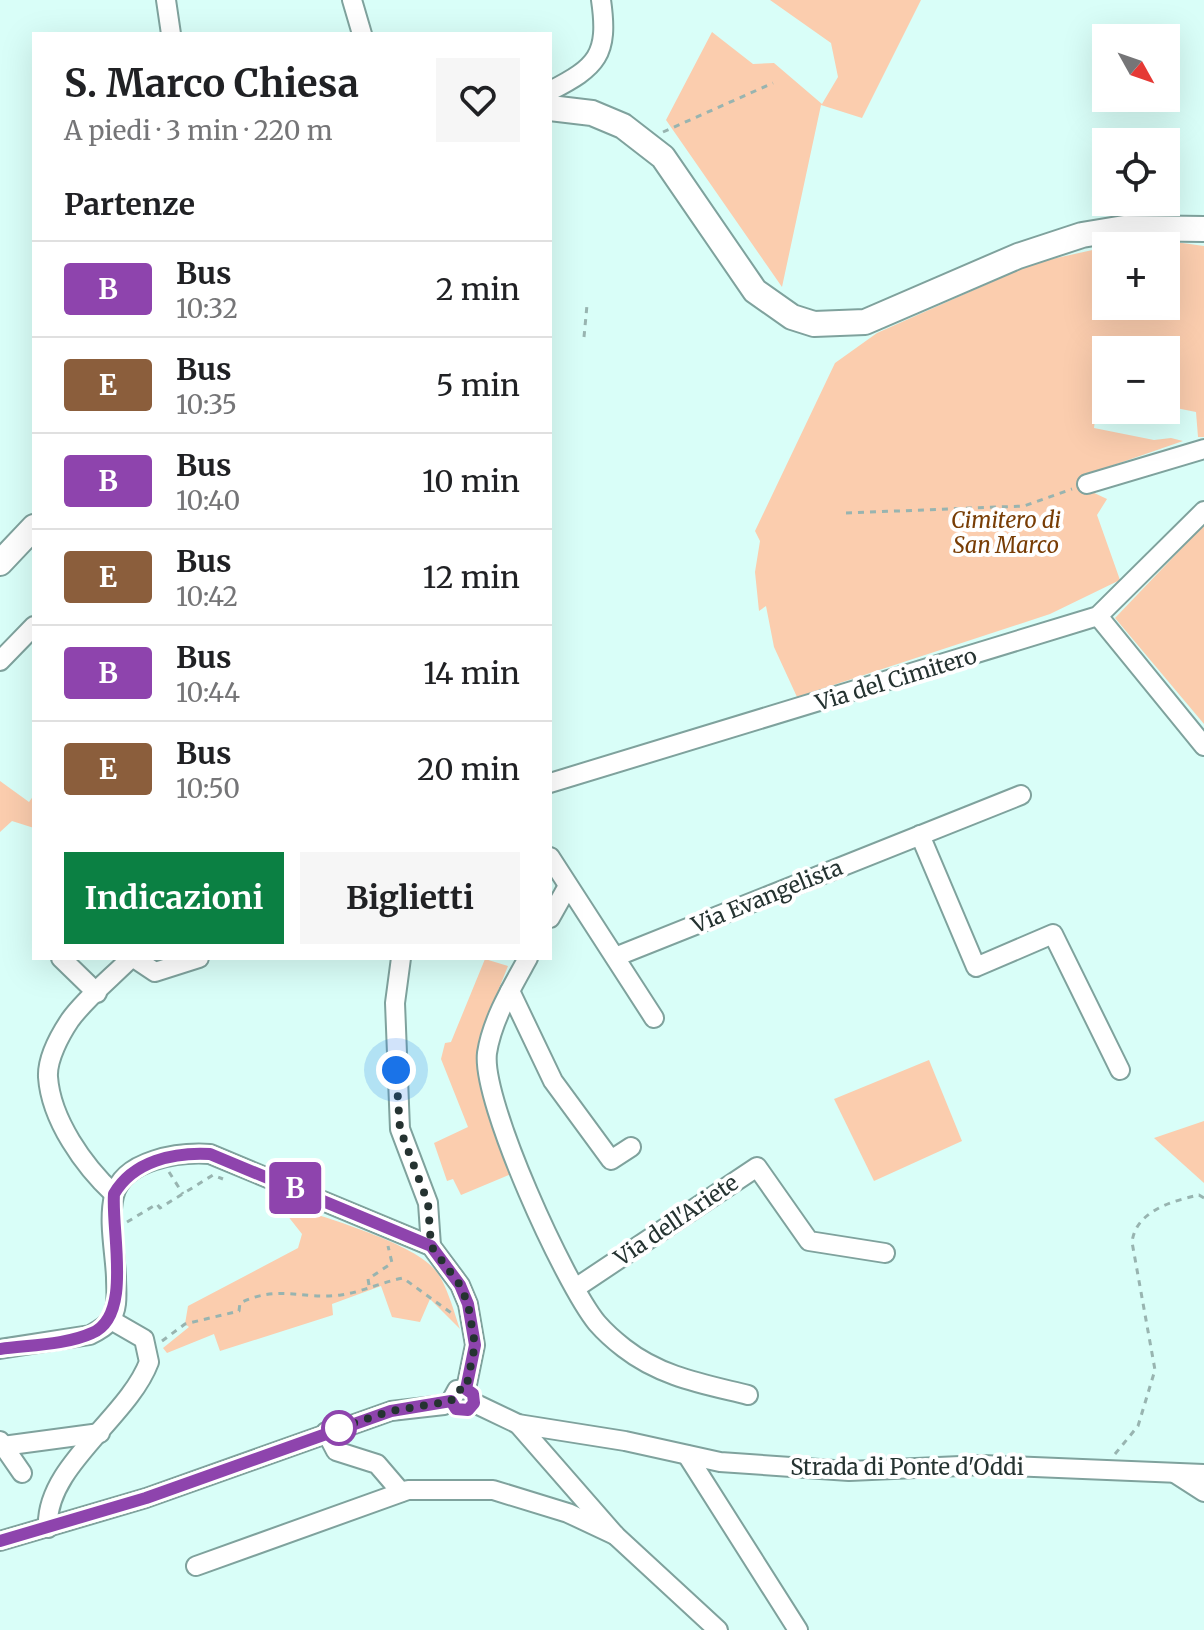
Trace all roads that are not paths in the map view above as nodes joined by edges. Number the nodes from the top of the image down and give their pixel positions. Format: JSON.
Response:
{"nodes":[{"id":1,"x":166,"y":0,"type":"edge"},
{"id":2,"x":352,"y":0,"type":"edge"},
{"id":3,"x":601,"y":0,"type":"edge"},
{"id":4,"x":171,"y":32,"type":"edge"},
{"id":5,"x":361,"y":32,"type":"edge"},
{"id":6,"x":552,"y":90,"type":"edge"},
{"id":7,"x":552,"y":108,"type":"edge"},
{"id":8,"x":1204,"y":229,"type":"edge"},
{"id":9,"x":1204,"y":449,"type":"edge"},
{"id":10,"x":1087,"y":484,"type":"road end"},
{"id":11,"x":1204,"y":511,"type":"edge"},
{"id":12,"x":32,"y":529,"type":"edge"},
{"id":13,"x":0,"y":563,"type":"edge"},
{"id":14,"x":1098,"y":616,"type":"junction"},
{"id":15,"x":32,"y":628,"type":"edge"},
{"id":16,"x":0,"y":661,"type":"edge"},
{"id":17,"x":1204,"y":746,"type":"edge"},
{"id":18,"x":552,"y":782,"type":"edge"},
{"id":19,"x":1021,"y":795,"type":"dead end"},
{"id":20,"x":920,"y":835,"type":"junction"},
{"id":21,"x":552,"y":860,"type":"edge"},
{"id":22,"x":568,"y":886,"type":"junction"},
{"id":23,"x":552,"y":914,"type":"edge"},
{"id":24,"x":615,"y":957,"type":"junction"},
{"id":25,"x":63,"y":960,"type":"edge"},
{"id":26,"x":130,"y":960,"type":"edge"},
{"id":27,"x":135,"y":960,"type":"edge"},
{"id":28,"x":193,"y":960,"type":"edge"},
{"id":29,"x":527,"y":960,"type":"edge"},
{"id":30,"x":401,"y":962,"type":"edge"},
{"id":31,"x":510,"y":991,"type":"junction"},
{"id":32,"x":97,"y":993,"type":"junction"},
{"id":33,"x":654,"y":1018,"type":"dead end"},
{"id":34,"x":1120,"y":1070,"type":"dead end"},
{"id":35,"x":631,"y":1147,"type":"dead end"},
{"id":36,"x":114,"y":1194,"type":"junction"},
{"id":37,"x":431,"y":1246,"type":"junction"},
{"id":38,"x":885,"y":1253,"type":"dead end"},
{"id":39,"x":577,"y":1287,"type":"junction"},
{"id":40,"x":111,"y":1320,"type":"junction"},
{"id":41,"x":0,"y":1349,"type":"edge"},
{"id":42,"x":748,"y":1395,"type":"dead end"},
{"id":43,"x":464,"y":1397,"type":"junction"},
{"id":44,"x":518,"y":1424,"type":"junction"},
{"id":45,"x":326,"y":1432,"type":"junction"},
{"id":46,"x":100,"y":1433,"type":"junction"},
{"id":47,"x":2,"y":1444,"type":"edge"},
{"id":48,"x":687,"y":1455,"type":"junction"},
{"id":49,"x":1175,"y":1472,"type":"junction"},
{"id":50,"x":22,"y":1473,"type":"dead end"},
{"id":51,"x":1204,"y":1474,"type":"edge"},
{"id":52,"x":401,"y":1492,"type":"junction"},
{"id":53,"x":1204,"y":1492,"type":"edge"},
{"id":54,"x":48,"y":1528,"type":"junction"},
{"id":55,"x":615,"y":1535,"type":"junction"},
{"id":56,"x":0,"y":1541,"type":"edge"},
{"id":57,"x":196,"y":1566,"type":"dead end"},
{"id":58,"x":689,"y":1603,"type":"junction"},
{"id":59,"x":695,"y":1630,"type":"edge"},
{"id":60,"x":718,"y":1630,"type":"edge"},
{"id":61,"x":798,"y":1630,"type":"edge"}],
"edges":[{"from":1,"to":4,"type":"street"},
{"from":2,"to":5,"type":"street"},
{"from":3,"to":6,"type":"street"},
{"from":7,"to":8,"type":"main road"},
{"from":9,"to":10,"type":"street"},
{"from":11,"to":14,"type":"street","name":"Via del Cimitero"},
{"from":12,"to":13,"type":"main road"},
{"from":14,"to":17,"type":"street"},
{"from":14,"to":18,"type":"street","name":"Via del Cimitero"},
{"from":15,"to":16,"type":"street"},
{"from":19,"to":20,"type":"street","name":"Via Evangelista"},
{"from":20,"to":24,"type":"street","name":"Via Evangelista"},
{"from":20,"to":34,"type":"street"},
{"from":21,"to":22,"type":"street"},
{"from":22,"to":23,"type":"street"},
{"from":22,"to":24,"type":"street"},
{"from":24,"to":33,"type":"street"},
{"from":25,"to":32,"type":"street"},
{"from":26,"to":32,"type":"street"},
{"from":27,"to":28,"type":"street"},
{"from":29,"to":31,"type":"street"},
{"from":30,"to":37,"type":"street"},
{"from":31,"to":35,"type":"street"},
{"from":31,"to":39,"type":"street"},
{"from":32,"to":36,"type":"street"},
{"from":36,"to":37,"type":"street"},
{"from":36,"to":40,"type":"street"},
{"from":37,"to":43,"type":"street"},
{"from":38,"to":39,"type":"street","name":"Via dell'Ariete"},
{"from":39,"to":42,"type":"street"},
{"from":40,"to":41,"type":"street"},
{"from":40,"to":46,"type":"street"},
{"from":43,"to":44,"type":"street","name":"Strada di Ponte d'Oddi"},
{"from":43,"to":45,"type":"street"},
{"from":44,"to":48,"type":"street","name":"Strada di Ponte d'Oddi"},
{"from":44,"to":55,"type":"street"},
{"from":45,"to":52,"type":"street"},
{"from":45,"to":54,"type":"street"},
{"from":46,"to":47,"type":"street"},
{"from":46,"to":54,"type":"street"},
{"from":47,"to":50,"type":"street"},
{"from":48,"to":49,"type":"street","name":"Strada di Ponte d'Oddi"},
{"from":48,"to":61,"type":"street"},
{"from":49,"to":51,"type":"street","name":"Strada di Ponte d'Oddi"},
{"from":49,"to":53,"type":"street"},
{"from":52,"to":55,"type":"street"},
{"from":52,"to":57,"type":"street"},
{"from":54,"to":56,"type":"street"},
{"from":55,"to":58,"type":"street"},
{"from":58,"to":59,"type":"street"},
{"from":58,"to":60,"type":"street"}]}
